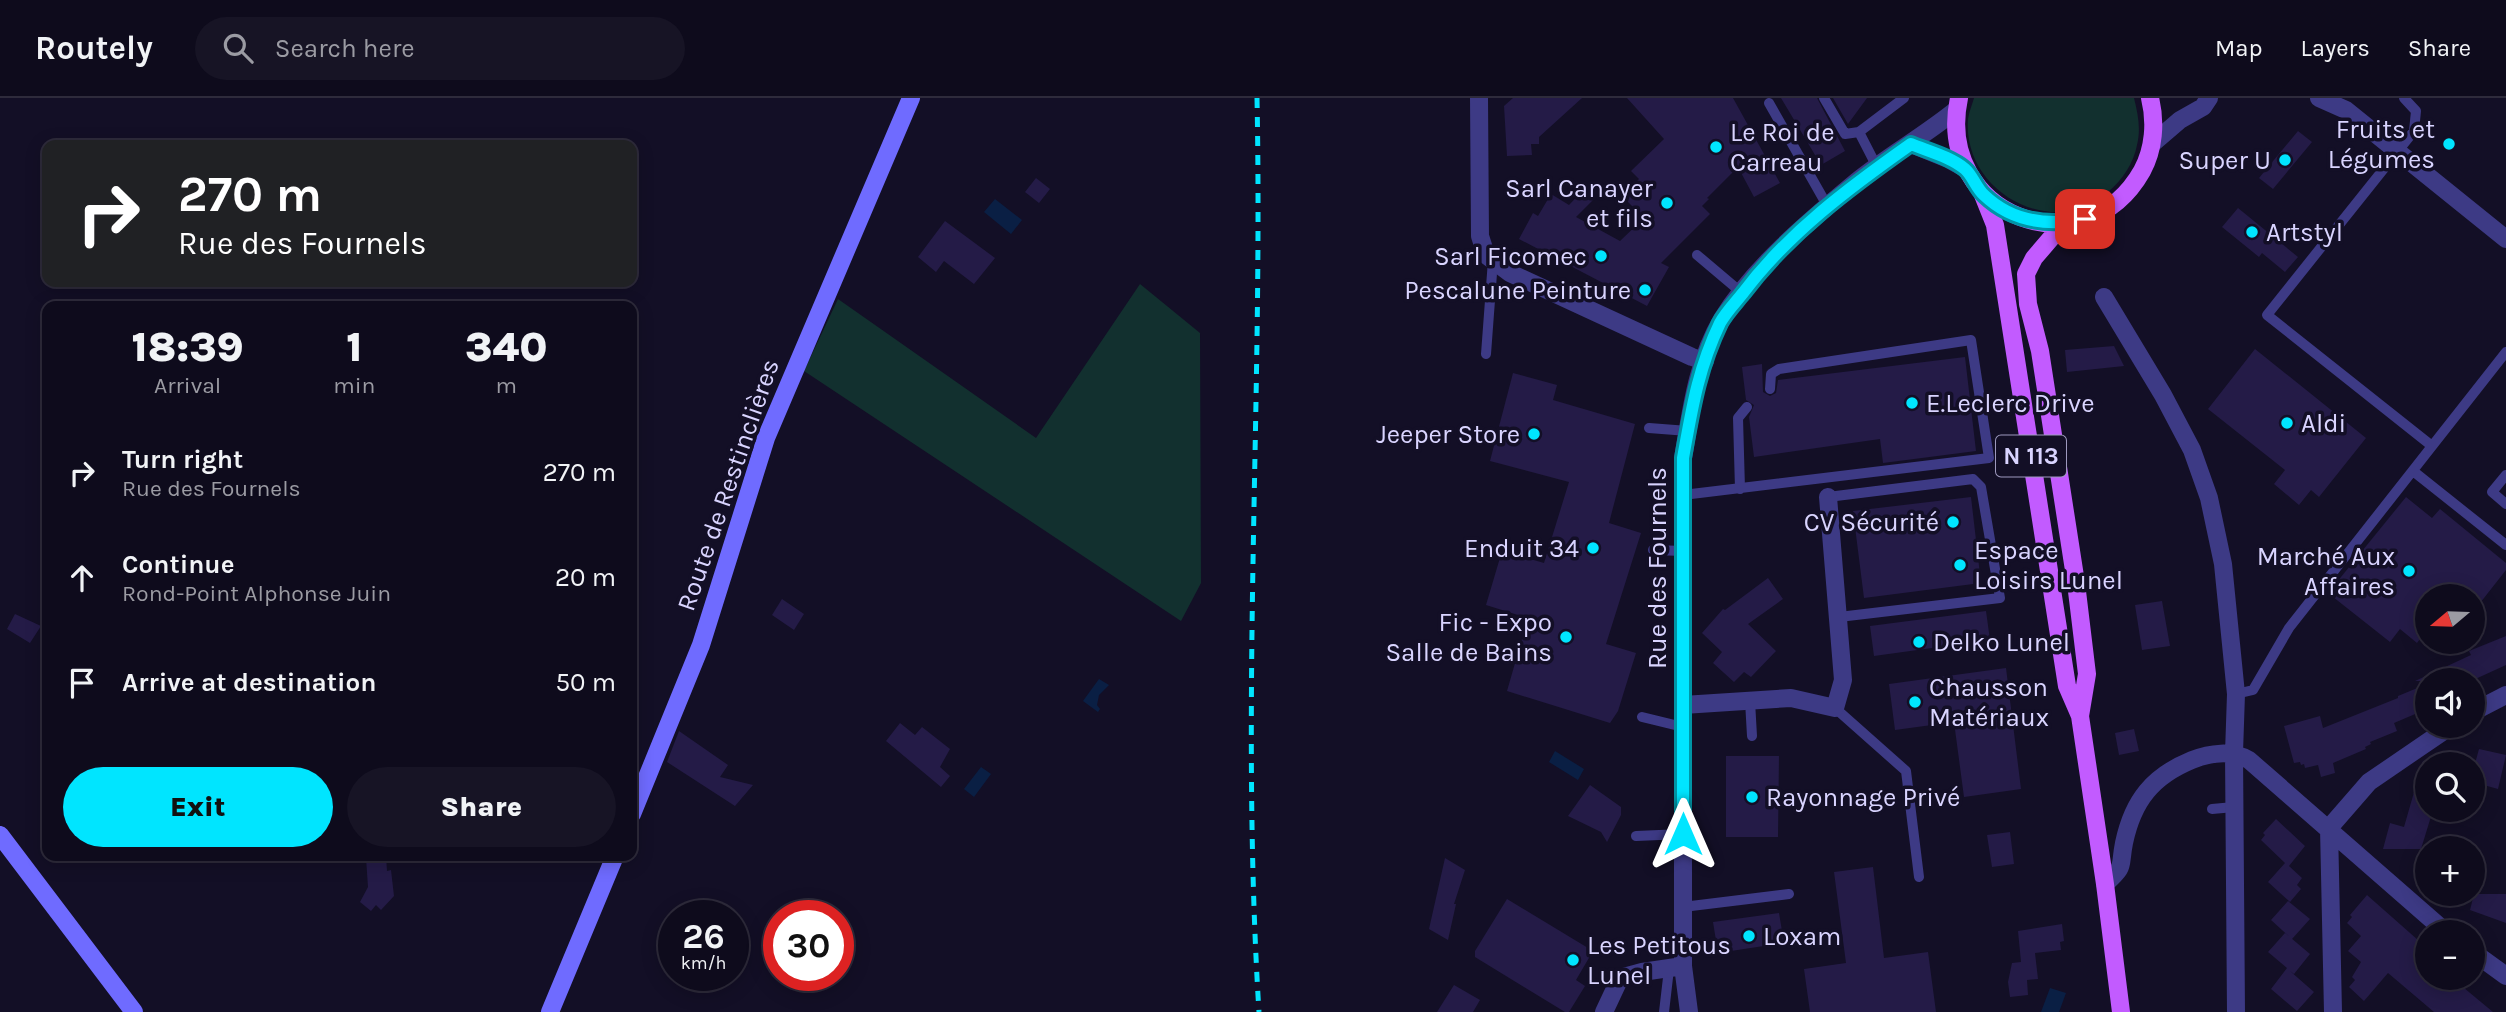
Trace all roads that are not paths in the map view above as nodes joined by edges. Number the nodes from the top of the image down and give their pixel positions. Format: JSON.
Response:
{"nodes":[{"id":1,"x":911,"y":98,"type":"edge"},
{"id":2,"x":1479,"y":98,"type":"edge"},
{"id":3,"x":1824,"y":98,"type":"edge"},
{"id":4,"x":1904,"y":98,"type":"edge"},
{"id":5,"x":2150,"y":98,"type":"edge"},
{"id":6,"x":2209,"y":98,"type":"edge"},
{"id":7,"x":2319,"y":98,"type":"edge"},
{"id":8,"x":2404,"y":98,"type":"edge"},
{"id":9,"x":1769,"y":103,"type":"dead end"},
{"id":10,"x":1957,"y":104,"type":"edge"},
{"id":11,"x":1859,"y":132,"type":"junction"},
{"id":12,"x":1911,"y":144,"type":"junction"},
{"id":13,"x":2152,"y":144,"type":"junction"},
{"id":14,"x":2398,"y":151,"type":"junction"},
{"id":15,"x":1877,"y":167,"type":"junction"},
{"id":16,"x":1966,"y":169,"type":"junction"},
{"id":17,"x":1983,"y":195,"type":"junction"},
{"id":18,"x":1828,"y":207,"type":"junction"},
{"id":19,"x":2064,"y":223,"type":"junction"},
{"id":20,"x":2506,"y":239,"type":"edge"},
{"id":21,"x":1697,"y":255,"type":"dead end"},
{"id":22,"x":1493,"y":260,"type":"junction"},
{"id":23,"x":1742,"y":293,"type":"junction"},
{"id":24,"x":2104,"y":297,"type":"dead end"},
{"id":25,"x":2506,"y":352,"type":"edge"},
{"id":26,"x":1486,"y":354,"type":"dead end"},
{"id":27,"x":1705,"y":360,"type":"junction"},
{"id":28,"x":1770,"y":389,"type":"dead end"},
{"id":29,"x":1747,"y":407,"type":"dead end"},
{"id":30,"x":1649,"y":428,"type":"dead end"},
{"id":31,"x":1688,"y":431,"type":"junction"},
{"id":32,"x":2432,"y":446,"type":"junction"},
{"id":33,"x":2413,"y":471,"type":"junction"},
{"id":34,"x":2506,"y":475,"type":"edge"},
{"id":35,"x":1740,"y":489,"type":"junction"},
{"id":36,"x":1683,"y":495,"type":"junction"},
{"id":37,"x":1828,"y":498,"type":"joint"},
{"id":38,"x":2506,"y":504,"type":"edge"},
{"id":39,"x":2506,"y":545,"type":"edge"},
{"id":40,"x":1653,"y":550,"type":"dead end"},
{"id":41,"x":1683,"y":551,"type":"junction"},
{"id":42,"x":1839,"y":617,"type":"junction"},
{"id":43,"x":2236,"y":694,"type":"junction"},
{"id":44,"x":2506,"y":695,"type":"edge"},
{"id":45,"x":1749,"y":701,"type":"junction"},
{"id":46,"x":1683,"y":705,"type":"junction"},
{"id":47,"x":2485,"y":706,"type":"edge"},
{"id":48,"x":1835,"y":708,"type":"junction"},
{"id":49,"x":2080,"y":716,"type":"junction"},
{"id":50,"x":1642,"y":717,"type":"dead end"},
{"id":51,"x":1683,"y":727,"type":"junction"},
{"id":52,"x":1752,"y":736,"type":"dead end"},
{"id":53,"x":2433,"y":738,"type":"edge"},
{"id":54,"x":2234,"y":753,"type":"junction"},
{"id":55,"x":637,"y":802,"type":"edge"},
{"id":56,"x":2234,"y":807,"type":"junction"},
{"id":57,"x":2212,"y":809,"type":"dead end"},
{"id":58,"x":2329,"y":828,"type":"junction"},
{"id":59,"x":1683,"y":834,"type":"junction"},
{"id":60,"x":0,"y":835,"type":"edge"},
{"id":61,"x":1636,"y":836,"type":"dead end"},
{"id":62,"x":613,"y":861,"type":"edge"},
{"id":63,"x":1919,"y":877,"type":"dead end"},
{"id":64,"x":2105,"y":884,"type":"junction"},
{"id":65,"x":1789,"y":894,"type":"dead end"},
{"id":66,"x":1683,"y":907,"type":"junction"},
{"id":67,"x":2432,"y":920,"type":"edge"},
{"id":68,"x":2485,"y":961,"type":"edge"},
{"id":69,"x":1676,"y":967,"type":"junction"},
{"id":70,"x":2506,"y":976,"type":"edge"},
{"id":71,"x":134,"y":1012,"type":"edge"},
{"id":72,"x":550,"y":1012,"type":"edge"},
{"id":73,"x":1604,"y":1012,"type":"edge"},
{"id":74,"x":1664,"y":1012,"type":"edge"},
{"id":75,"x":1689,"y":1012,"type":"edge"},
{"id":76,"x":2121,"y":1012,"type":"edge"},
{"id":77,"x":2236,"y":1012,"type":"edge"},
{"id":78,"x":2333,"y":1012,"type":"edge"}],
"edges":[{"from":1,"to":55,"type":"street","name":"Route de Restinclières"},
{"from":2,"to":22,"type":"street"},
{"from":3,"to":11,"type":"lane"},
{"from":4,"to":11,"type":"lane"},
{"from":5,"to":13,"type":"main road"},
{"from":6,"to":13,"type":"street"},
{"from":7,"to":14,"type":"street"},
{"from":8,"to":14,"type":"lane"},
{"from":9,"to":18,"type":"lane"},
{"from":10,"to":12,"type":"street","name":"Rue des Fournels"},
{"from":10,"to":16,"type":"main road"},
{"from":11,"to":15,"type":"lane"},
{"from":12,"to":15,"type":"street","name":"Rue des Fournels"},
{"from":12,"to":16,"type":"street"},
{"from":13,"to":19,"type":"main road"},
{"from":14,"to":20,"type":"street"},
{"from":14,"to":32,"type":"lane"},
{"from":15,"to":18,"type":"street","name":"Rue des Fournels"},
{"from":16,"to":17,"type":"main road"},
{"from":17,"to":19,"type":"main road"},
{"from":17,"to":49,"type":"main road","number":"N 113"},
{"from":18,"to":23,"type":"street","name":"Rue des Fournels"},
{"from":19,"to":49,"type":"main road","number":"N 113"},
{"from":21,"to":23,"type":"lane"},
{"from":22,"to":26,"type":"lane"},
{"from":22,"to":27,"type":"street"},
{"from":23,"to":27,"type":"street","name":"Rue des Fournels"},
{"from":24,"to":43,"type":"street"},
{"from":25,"to":32,"type":"lane"},
{"from":27,"to":31,"type":"street","name":"Rue des Fournels"},
{"from":28,"to":35,"type":"lane"},
{"from":29,"to":35,"type":"lane"},
{"from":30,"to":31,"type":"lane"},
{"from":31,"to":36,"type":"street","name":"Rue des Fournels"},
{"from":32,"to":33,"type":"lane"},
{"from":33,"to":39,"type":"lane"},
{"from":33,"to":43,"type":"lane"},
{"from":34,"to":38,"type":"lane"},
{"from":35,"to":36,"type":"lane"},
{"from":36,"to":41,"type":"street","name":"Rue des Fournels"},
{"from":37,"to":42,"type":"street"},
{"from":37,"to":42,"type":"lane"},
{"from":40,"to":41,"type":"lane"},
{"from":41,"to":46,"type":"street","name":"Rue des Fournels"},
{"from":42,"to":48,"type":"street"},
{"from":43,"to":54,"type":"street"},
{"from":44,"to":47,"type":"street"},
{"from":45,"to":46,"type":"street","name":"Rue des Fournels"},
{"from":45,"to":48,"type":"street","name":"Rue des Fournels"},
{"from":45,"to":52,"type":"lane"},
{"from":46,"to":51,"type":"street","name":"Rue des Fournels"},
{"from":48,"to":63,"type":"lane"},
{"from":49,"to":64,"type":"main road","number":"N 113"},
{"from":50,"to":51,"type":"lane"},
{"from":51,"to":59,"type":"street","name":"Rue des Fournels"},
{"from":53,"to":58,"type":"street"},
{"from":54,"to":56,"type":"street"},
{"from":54,"to":58,"type":"street"},
{"from":54,"to":64,"type":"street"},
{"from":56,"to":57,"type":"lane"},
{"from":56,"to":77,"type":"street"},
{"from":58,"to":67,"type":"street"},
{"from":58,"to":78,"type":"street"},
{"from":59,"to":61,"type":"lane"},
{"from":59,"to":66,"type":"street","name":"Rue des Fournels"},
{"from":60,"to":71,"type":"street"},
{"from":62,"to":72,"type":"street"},
{"from":64,"to":76,"type":"main road","number":"N 113"},
{"from":65,"to":66,"type":"lane"},
{"from":66,"to":69,"type":"street","name":"Rue des Fournels"},
{"from":68,"to":70,"type":"street"},
{"from":69,"to":73,"type":"street"},
{"from":69,"to":74,"type":"lane"},
{"from":69,"to":75,"type":"street","name":"Rue des Fournels"}]}
